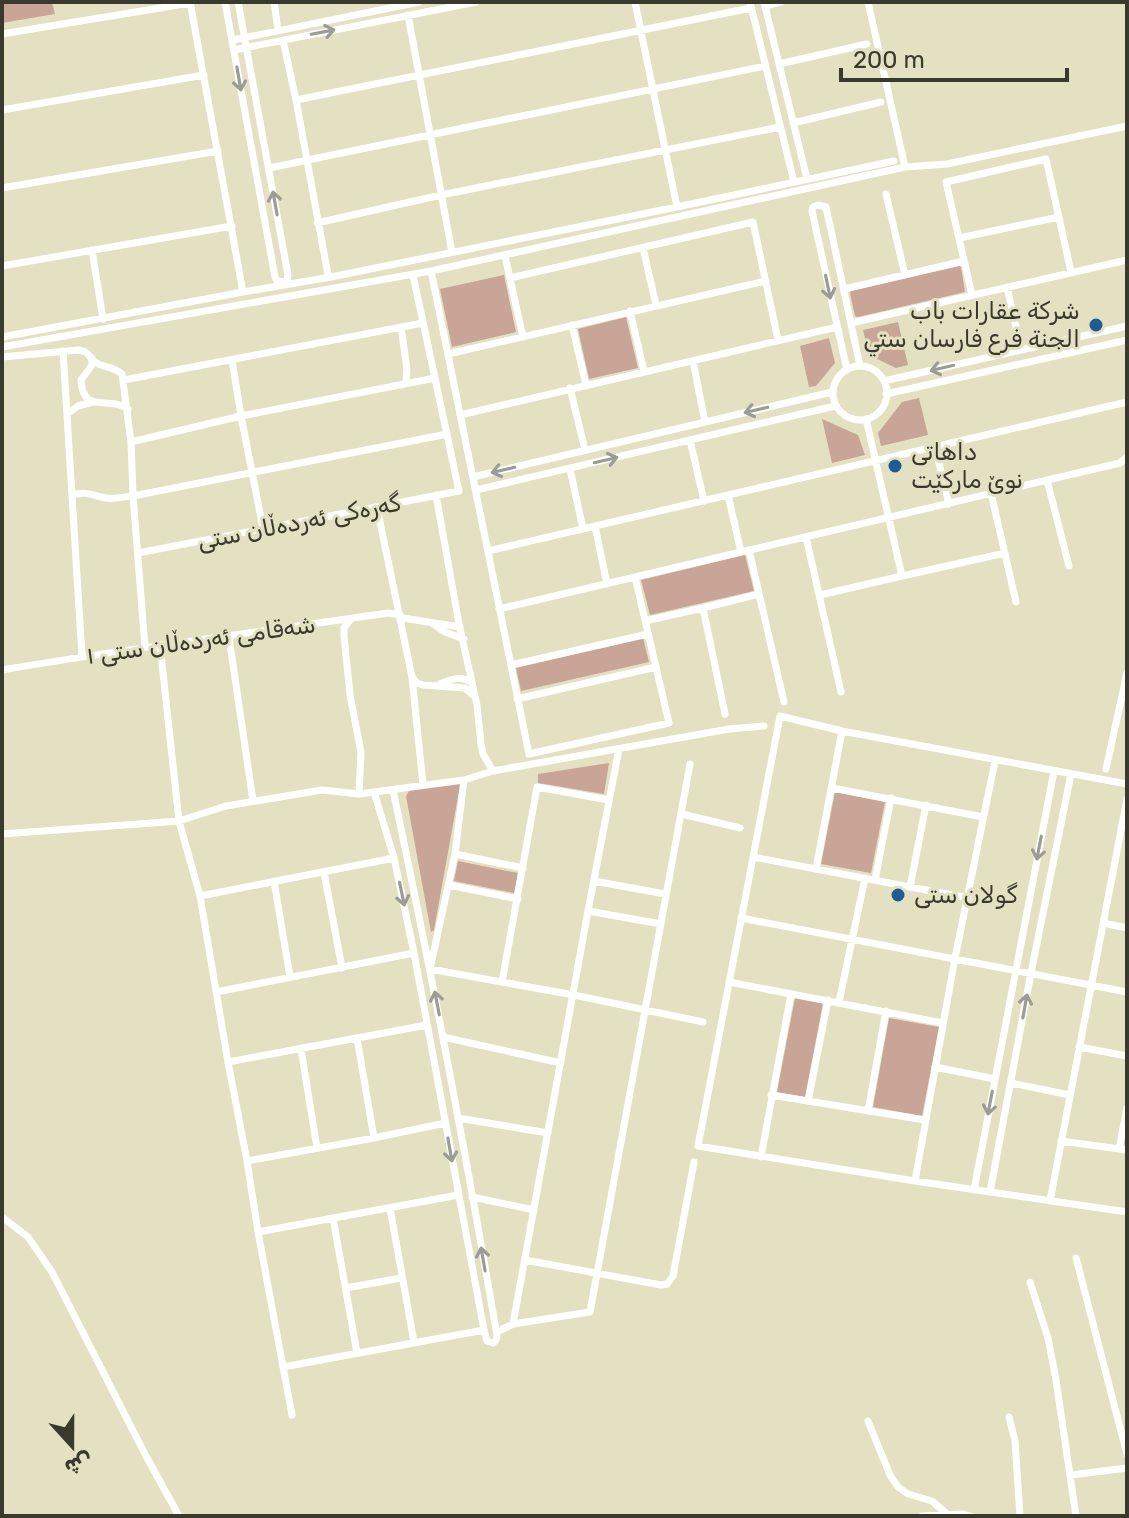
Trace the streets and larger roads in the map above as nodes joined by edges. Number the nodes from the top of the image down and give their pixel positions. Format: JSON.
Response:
{"nodes":[{"id":1,"x":190,"y":2,"type":"edge"},
{"id":2,"x":225,"y":2,"type":"edge"},
{"id":3,"x":238,"y":2,"type":"edge"},
{"id":4,"x":274,"y":2,"type":"edge"},
{"id":5,"x":419,"y":2,"type":"edge"},
{"id":6,"x":476,"y":2,"type":"edge"},
{"id":7,"x":635,"y":2,"type":"edge"},
{"id":8,"x":781,"y":2,"type":"edge"},
{"id":9,"x":868,"y":2,"type":"edge"},
{"id":10,"x":765,"y":4,"type":"edge"},
{"id":11,"x":751,"y":5,"type":"edge"},
{"id":12,"x":408,"y":15,"type":"junction"},
{"id":13,"x":278,"y":30,"type":"junction"},
{"id":14,"x":641,"y":31,"type":"junction"},
{"id":15,"x":2,"y":34,"type":"edge"},
{"id":16,"x":772,"y":35,"type":"junction"},
{"id":17,"x":245,"y":37,"type":"junction"},
{"id":18,"x":759,"y":39,"type":"junction"},
{"id":19,"x":233,"y":40,"type":"junction"},
{"id":20,"x":283,"y":40,"type":"junction"},
{"id":21,"x":867,"y":44,"type":"dead end"},
{"id":22,"x":247,"y":48,"type":"junction"},
{"id":23,"x":234,"y":50,"type":"junction"},
{"id":24,"x":779,"y":64,"type":"junction"},
{"id":25,"x":765,"y":66,"type":"junction"},
{"id":26,"x":204,"y":75,"type":"junction"},
{"id":27,"x":419,"y":76,"type":"junction"},
{"id":28,"x":653,"y":90,"type":"junction"},
{"id":29,"x":296,"y":100,"type":"junction"},
{"id":30,"x":881,"y":102,"type":"dead end"},
{"id":31,"x":2,"y":110,"type":"edge"},
{"id":32,"x":793,"y":123,"type":"junction"},
{"id":33,"x":1127,"y":126,"type":"edge"},
{"id":34,"x":780,"y":127,"type":"junction"},
{"id":35,"x":430,"y":134,"type":"junction"},
{"id":36,"x":665,"y":149,"type":"junction"},
{"id":37,"x":218,"y":151,"type":"junction"},
{"id":38,"x":306,"y":160,"type":"junction"},
{"id":39,"x":894,"y":161,"type":"dead end"},
{"id":40,"x":905,"y":167,"type":"junction"},
{"id":41,"x":269,"y":168,"type":"junction"},
{"id":42,"x":807,"y":179,"type":"junction"},
{"id":43,"x":794,"y":182,"type":"junction"},
{"id":44,"x":2,"y":188,"type":"edge"},
{"id":45,"x":886,"y":194,"type":"dead end"},
{"id":46,"x":441,"y":195,"type":"junction"},
{"id":47,"x":677,"y":207,"type":"junction"},
{"id":48,"x":1059,"y":217,"type":"junction"},
{"id":49,"x":317,"y":223,"type":"junction"},
{"id":50,"x":232,"y":226,"type":"junction"},
{"id":51,"x":959,"y":238,"type":"junction"},
{"id":52,"x":643,"y":248,"type":"junction"},
{"id":53,"x":92,"y":250,"type":"junction"},
{"id":54,"x":452,"y":252,"type":"junction"},
{"id":55,"x":505,"y":256,"type":"junction"},
{"id":56,"x":1127,"y":260,"type":"edge"},
{"id":57,"x":964,"y":261,"type":"junction"},
{"id":58,"x":2,"y":266,"type":"edge"},
{"id":59,"x":431,"y":271,"type":"junction"},
{"id":60,"x":1071,"y":272,"type":"junction"},
{"id":61,"x":413,"y":275,"type":"junction"},
{"id":62,"x":905,"y":275,"type":"junction"},
{"id":63,"x":331,"y":277,"type":"junction"},
{"id":64,"x":510,"y":278,"type":"junction"},
{"id":65,"x":766,"y":281,"type":"junction"},
{"id":66,"x":1007,"y":287,"type":"junction"},
{"id":67,"x":844,"y":289,"type":"junction"},
{"id":68,"x":243,"y":292,"type":"junction"},
{"id":69,"x":972,"y":295,"type":"junction"},
{"id":70,"x":656,"y":305,"type":"junction"},
{"id":71,"x":630,"y":311,"type":"junction"},
{"id":72,"x":103,"y":319,"type":"junction"},
{"id":73,"x":423,"y":323,"type":"junction"},
{"id":74,"x":851,"y":323,"type":"junction"},
{"id":75,"x":572,"y":325,"type":"junction"},
{"id":76,"x":1127,"y":326,"type":"edge"},
{"id":77,"x":401,"y":327,"type":"junction"},
{"id":78,"x":837,"y":327,"type":"junction"},
{"id":79,"x":2,"y":337,"type":"edge"},
{"id":80,"x":523,"y":337,"type":"junction"},
{"id":81,"x":778,"y":340,"type":"junction"},
{"id":82,"x":1127,"y":340,"type":"edge"},
{"id":83,"x":2,"y":347,"type":"edge"},
{"id":84,"x":1021,"y":350,"type":"junction"},
{"id":85,"x":63,"y":351,"type":"junction"},
{"id":86,"x":448,"y":354,"type":"junction"},
{"id":87,"x":2,"y":357,"type":"edge"},
{"id":88,"x":92,"y":357,"type":"junction"},
{"id":89,"x":232,"y":360,"type":"junction"},
{"id":90,"x":693,"y":361,"type":"junction"},
{"id":91,"x":860,"y":366,"type":"junction"},
{"id":92,"x":847,"y":370,"type":"junction"},
{"id":93,"x":644,"y":371,"type":"junction"},
{"id":94,"x":435,"y":378,"type":"junction"},
{"id":95,"x":81,"y":380,"type":"junction"},
{"id":96,"x":124,"y":380,"type":"junction"},
{"id":97,"x":884,"y":381,"type":"junction"},
{"id":98,"x":402,"y":385,"type":"junction"},
{"id":99,"x":586,"y":385,"type":"junction"},
{"id":100,"x":570,"y":388,"type":"junction"},
{"id":101,"x":832,"y":392,"type":"junction"},
{"id":102,"x":65,"y":393,"type":"junction"},
{"id":103,"x":886,"y":394,"type":"junction"},
{"id":104,"x":93,"y":402,"type":"junction"},
{"id":105,"x":1127,"y":402,"type":"edge"},
{"id":106,"x":835,"y":406,"type":"junction"},
{"id":107,"x":128,"y":409,"type":"junction"},
{"id":108,"x":67,"y":414,"type":"junction"},
{"id":109,"x":460,"y":415,"type":"junction"},
{"id":110,"x":241,"y":416,"type":"junction"},
{"id":111,"x":866,"y":419,"type":"junction"},
{"id":112,"x":705,"y":422,"type":"junction"},
{"id":113,"x":447,"y":434,"type":"junction"},
{"id":114,"x":690,"y":440,"type":"junction"},
{"id":115,"x":131,"y":442,"type":"junction"},
{"id":116,"x":935,"y":447,"type":"junction"},
{"id":117,"x":585,"y":450,"type":"junction"},
{"id":118,"x":1127,"y":457,"type":"edge"},
{"id":119,"x":876,"y":461,"type":"junction"},
{"id":120,"x":570,"y":469,"type":"junction"},
{"id":121,"x":252,"y":473,"type":"junction"},
{"id":122,"x":473,"y":477,"type":"junction"},
{"id":123,"x":1047,"y":480,"type":"junction"},
{"id":124,"x":476,"y":490,"type":"junction"},
{"id":125,"x":991,"y":493,"type":"junction"},
{"id":126,"x":72,"y":495,"type":"junction"},
{"id":127,"x":436,"y":495,"type":"junction"},
{"id":128,"x":728,"y":495,"type":"junction"},
{"id":129,"x":133,"y":496,"type":"junction"},
{"id":130,"x":704,"y":501,"type":"junction"},
{"id":131,"x":949,"y":504,"type":"junction"},
{"id":132,"x":377,"y":507,"type":"junction"},
{"id":133,"x":888,"y":518,"type":"junction"},
{"id":134,"x":595,"y":526,"type":"junction"},
{"id":135,"x":263,"y":528,"type":"junction"},
{"id":136,"x":583,"y":529,"type":"junction"},
{"id":137,"x":806,"y":537,"type":"junction"},
{"id":138,"x":488,"y":551,"type":"junction"},
{"id":139,"x":745,"y":551,"type":"junction"},
{"id":140,"x":138,"y":553,"type":"junction"},
{"id":141,"x":1005,"y":553,"type":"junction"},
{"id":142,"x":1069,"y":566,"type":"dead end"},
{"id":143,"x":902,"y":576,"type":"junction"},
{"id":144,"x":635,"y":577,"type":"junction"},
{"id":145,"x":607,"y":584,"type":"junction"},
{"id":146,"x":759,"y":594,"type":"junction"},
{"id":147,"x":820,"y":595,"type":"junction"},
{"id":148,"x":1016,"y":602,"type":"dead end"},
{"id":149,"x":703,"y":608,"type":"junction"},
{"id":150,"x":499,"y":609,"type":"junction"},
{"id":151,"x":400,"y":615,"type":"junction"},
{"id":152,"x":351,"y":619,"type":"junction"},
{"id":153,"x":645,"y":621,"type":"junction"},
{"id":154,"x":430,"y":622,"type":"junction"},
{"id":155,"x":460,"y":627,"type":"junction"},
{"id":156,"x":648,"y":634,"type":"junction"},
{"id":157,"x":229,"y":637,"type":"junction"},
{"id":158,"x":464,"y":639,"type":"junction"},
{"id":159,"x":160,"y":645,"type":"junction"},
{"id":160,"x":145,"y":647,"type":"junction"},
{"id":161,"x":82,"y":656,"type":"junction"},
{"id":162,"x":511,"y":665,"type":"junction"},
{"id":163,"x":656,"y":667,"type":"junction"},
{"id":164,"x":2,"y":670,"type":"edge"},
{"id":165,"x":1127,"y":673,"type":"edge"},
{"id":166,"x":412,"y":677,"type":"junction"},
{"id":167,"x":472,"y":683,"type":"junction"},
{"id":168,"x":438,"y":685,"type":"junction"},
{"id":169,"x":841,"y":692,"type":"dead end"},
{"id":170,"x":517,"y":699,"type":"junction"},
{"id":171,"x":476,"y":700,"type":"junction"},
{"id":172,"x":784,"y":702,"type":"dead end"},
{"id":173,"x":725,"y":714,"type":"dead end"},
{"id":174,"x":764,"y":726,"type":"dead end"},
{"id":175,"x":842,"y":731,"type":"junction"},
{"id":176,"x":619,"y":749,"type":"junction"},
{"id":177,"x":995,"y":761,"type":"junction"},
{"id":178,"x":690,"y":764,"type":"dead end"},
{"id":179,"x":1106,"y":769,"type":"dead end"},
{"id":180,"x":493,"y":771,"type":"junction"},
{"id":181,"x":1054,"y":771,"type":"junction"},
{"id":182,"x":1071,"y":774,"type":"junction"},
{"id":183,"x":464,"y":780,"type":"junction"},
{"id":184,"x":1127,"y":784,"type":"edge"},
{"id":185,"x":423,"y":785,"type":"junction"},
{"id":186,"x":832,"y":788,"type":"junction"},
{"id":187,"x":393,"y":790,"type":"junction"},
{"id":188,"x":374,"y":792,"type":"junction"},
{"id":189,"x":359,"y":794,"type":"junction"},
{"id":190,"x":891,"y":798,"type":"junction"},
{"id":191,"x":1127,"y":799,"type":"edge"},
{"id":192,"x":609,"y":800,"type":"junction"},
{"id":193,"x":253,"y":801,"type":"junction"},
{"id":194,"x":926,"y":805,"type":"junction"},
{"id":195,"x":682,"y":814,"type":"junction"},
{"id":196,"x":983,"y":817,"type":"junction"},
{"id":197,"x":179,"y":821,"type":"junction"},
{"id":198,"x":740,"y":828,"type":"dead end"},
{"id":199,"x":2,"y":834,"type":"edge"},
{"id":200,"x":1118,"y":843,"type":"junction"},
{"id":201,"x":1127,"y":844,"type":"edge"},
{"id":202,"x":455,"y":854,"type":"junction"},
{"id":203,"x":753,"y":857,"type":"junction"},
{"id":204,"x":394,"y":858,"type":"junction"},
{"id":205,"x":523,"y":868,"type":"junction"},
{"id":206,"x":816,"y":869,"type":"junction"},
{"id":207,"x":324,"y":872,"type":"junction"},
{"id":208,"x":865,"y":878,"type":"junction"},
{"id":209,"x":875,"y":880,"type":"junction"},
{"id":210,"x":274,"y":881,"type":"junction"},
{"id":211,"x":594,"y":881,"type":"junction"},
{"id":212,"x":449,"y":885,"type":"junction"},
{"id":213,"x":910,"y":887,"type":"junction"},
{"id":214,"x":665,"y":894,"type":"junction"},
{"id":215,"x":200,"y":896,"type":"junction"},
{"id":216,"x":968,"y":898,"type":"junction"},
{"id":217,"x":518,"y":899,"type":"junction"},
{"id":218,"x":588,"y":911,"type":"junction"},
{"id":219,"x":741,"y":918,"type":"junction"},
{"id":220,"x":1103,"y":923,"type":"junction"},
{"id":221,"x":661,"y":924,"type":"junction"},
{"id":222,"x":1127,"y":928,"type":"edge"},
{"id":223,"x":852,"y":938,"type":"junction"},
{"id":224,"x":414,"y":953,"type":"junction"},
{"id":225,"x":955,"y":958,"type":"junction"},
{"id":226,"x":342,"y":968,"type":"junction"},
{"id":227,"x":430,"y":969,"type":"junction"},
{"id":228,"x":1016,"y":970,"type":"junction"},
{"id":229,"x":1031,"y":973,"type":"junction"},
{"id":230,"x":290,"y":977,"type":"junction"},
{"id":231,"x":502,"y":982,"type":"junction"},
{"id":232,"x":729,"y":982,"type":"junction"},
{"id":233,"x":1091,"y":985,"type":"junction"},
{"id":234,"x":216,"y":992,"type":"junction"},
{"id":235,"x":1127,"y":992,"type":"edge"},
{"id":236,"x":791,"y":994,"type":"junction"},
{"id":237,"x":574,"y":995,"type":"junction"},
{"id":238,"x":828,"y":1000,"type":"junction"},
{"id":239,"x":839,"y":1002,"type":"junction"},
{"id":240,"x":645,"y":1011,"type":"junction"},
{"id":241,"x":886,"y":1011,"type":"junction"},
{"id":242,"x":703,"y":1022,"type":"dead end"},
{"id":243,"x":943,"y":1023,"type":"junction"},
{"id":244,"x":427,"y":1025,"type":"junction"},
{"id":245,"x":443,"y":1037,"type":"junction"},
{"id":246,"x":357,"y":1038,"type":"junction"},
{"id":247,"x":1079,"y":1047,"type":"junction"},
{"id":248,"x":301,"y":1049,"type":"junction"},
{"id":249,"x":1127,"y":1056,"type":"edge"},
{"id":250,"x":228,"y":1062,"type":"junction"},
{"id":251,"x":561,"y":1063,"type":"junction"},
{"id":252,"x":935,"y":1067,"type":"junction"},
{"id":253,"x":995,"y":1079,"type":"junction"},
{"id":254,"x":1011,"y":1083,"type":"junction"},
{"id":255,"x":452,"y":1084,"type":"junction"},
{"id":256,"x":439,"y":1086,"type":"junction"},
{"id":257,"x":771,"y":1095,"type":"junction"},
{"id":258,"x":1070,"y":1095,"type":"junction"},
{"id":259,"x":808,"y":1101,"type":"junction"},
{"id":260,"x":1127,"y":1108,"type":"edge"},
{"id":261,"x":868,"y":1111,"type":"junction"},
{"id":262,"x":458,"y":1118,"type":"junction"},
{"id":263,"x":925,"y":1120,"type":"junction"},
{"id":264,"x":445,"y":1123,"type":"junction"},
{"id":265,"x":548,"y":1133,"type":"junction"},
{"id":266,"x":374,"y":1138,"type":"junction"},
{"id":267,"x":1061,"y":1141,"type":"junction"},
{"id":268,"x":317,"y":1148,"type":"junction"},
{"id":269,"x":1123,"y":1150,"type":"edge"},
{"id":270,"x":761,"y":1157,"type":"junction"},
{"id":271,"x":247,"y":1161,"type":"junction"},
{"id":272,"x":694,"y":1162,"type":"dead end"},
{"id":273,"x":915,"y":1181,"type":"junction"},
{"id":274,"x":974,"y":1190,"type":"junction"},
{"id":275,"x":990,"y":1192,"type":"junction"},
{"id":276,"x":458,"y":1195,"type":"junction"},
{"id":277,"x":472,"y":1197,"type":"junction"},
{"id":278,"x":1050,"y":1201,"type":"junction"},
{"id":279,"x":390,"y":1208,"type":"junction"},
{"id":280,"x":534,"y":1210,"type":"junction"},
{"id":281,"x":1127,"y":1212,"type":"edge"},
{"id":282,"x":2,"y":1217,"type":"edge"},
{"id":283,"x":333,"y":1218,"type":"junction"},
{"id":284,"x":258,"y":1232,"type":"junction"},
{"id":285,"x":1076,"y":1258,"type":"dead end"},
{"id":286,"x":525,"y":1260,"type":"junction"},
{"id":287,"x":597,"y":1273,"type":"junction"},
{"id":288,"x":401,"y":1278,"type":"junction"},
{"id":289,"x":1030,"y":1282,"type":"dead end"},
{"id":290,"x":346,"y":1288,"type":"junction"},
{"id":291,"x":513,"y":1324,"type":"junction"},
{"id":292,"x":484,"y":1330,"type":"junction"},
{"id":293,"x":497,"y":1332,"type":"junction"},
{"id":294,"x":414,"y":1342,"type":"junction"},
{"id":295,"x":357,"y":1353,"type":"junction"},
{"id":296,"x":283,"y":1367,"type":"junction"},
{"id":297,"x":292,"y":1415,"type":"dead end"},
{"id":298,"x":1009,"y":1417,"type":"dead end"},
{"id":299,"x":868,"y":1421,"type":"dead end"},
{"id":300,"x":1127,"y":1454,"type":"edge"},
{"id":301,"x":1127,"y":1468,"type":"edge"},
{"id":302,"x":1071,"y":1475,"type":"junction"},
{"id":303,"x":947,"y":1514,"type":"edge"},
{"id":304,"x":179,"y":1516,"type":"edge"},
{"id":305,"x":922,"y":1516,"type":"edge"},
{"id":306,"x":970,"y":1516,"type":"edge"},
{"id":307,"x":1020,"y":1516,"type":"edge"},
{"id":308,"x":1076,"y":1516,"type":"edge"}],
"edges":[{"from":1,"to":15,"type":"street"},
{"from":1,"to":26,"type":"street"},
{"from":2,"to":19,"type":"street"},
{"from":3,"to":17,"type":"street"},
{"from":4,"to":13,"type":"street"},
{"from":5,"to":13,"type":"street"},
{"from":6,"to":12,"type":"street"},
{"from":7,"to":14,"type":"street"},
{"from":8,"to":10,"type":"street"},
{"from":9,"to":40,"type":"street"},
{"from":10,"to":16,"type":"street"},
{"from":11,"to":14,"type":"street"},
{"from":11,"to":18,"type":"street"},
{"from":20,"to":12,"type":"street","one_way":true},
{"from":12,"to":27,"type":"street"},
{"from":13,"to":17,"type":"street"},
{"from":14,"to":27,"type":"street"},
{"from":14,"to":28,"type":"street"},
{"from":16,"to":18,"type":"street"},
{"from":16,"to":24,"type":"street"},
{"from":17,"to":19,"type":"street"},
{"from":17,"to":22,"type":"street"},
{"from":18,"to":25,"type":"street"},
{"from":19,"to":23,"type":"street"},
{"from":20,"to":22,"type":"street"},
{"from":20,"to":29,"type":"street"},
{"from":21,"to":24,"type":"street"},
{"from":22,"to":23,"type":"street"},
{"from":22,"to":41,"type":"street"},
{"from":23,"to":41,"type":"street","one_way":true},
{"from":24,"to":32,"type":"street"},
{"from":25,"to":28,"type":"street"},
{"from":25,"to":34,"type":"street"},
{"from":26,"to":31,"type":"street"},
{"from":26,"to":37,"type":"street"},
{"from":27,"to":29,"type":"street"},
{"from":27,"to":35,"type":"street"},
{"from":28,"to":35,"type":"street"},
{"from":28,"to":36,"type":"street"},
{"from":29,"to":38,"type":"street"},
{"from":30,"to":32,"type":"street"},
{"from":32,"to":42,"type":"street"},
{"from":33,"to":40,"type":"street"},
{"from":34,"to":36,"type":"street"},
{"from":34,"to":43,"type":"street"},
{"from":35,"to":38,"type":"street"},
{"from":35,"to":46,"type":"street"},
{"from":36,"to":46,"type":"street"},
{"from":36,"to":47,"type":"street"},
{"from":37,"to":44,"type":"street"},
{"from":37,"to":50,"type":"street"},
{"from":38,"to":41,"type":"street"},
{"from":38,"to":49,"type":"street"},
{"from":39,"to":42,"type":"street"},
{"from":40,"to":55,"type":"street"},
{"from":42,"to":43,"type":"street"},
{"from":43,"to":47,"type":"street"},
{"from":45,"to":62,"type":"street"},
{"from":46,"to":49,"type":"street"},
{"from":46,"to":54,"type":"street"},
{"from":47,"to":54,"type":"street"},
{"from":48,"to":51,"type":"street"},
{"from":48,"to":51,"type":"street"},
{"from":48,"to":60,"type":"street"},
{"from":49,"to":63,"type":"street"},
{"from":50,"to":53,"type":"street"},
{"from":50,"to":68,"type":"street"},
{"from":51,"to":57,"type":"street"},
{"from":52,"to":64,"type":"street"},
{"from":52,"to":65,"type":"street"},
{"from":52,"to":70,"type":"street"},
{"from":53,"to":58,"type":"street"},
{"from":53,"to":72,"type":"street"},
{"from":54,"to":63,"type":"street"},
{"from":55,"to":59,"type":"street"},
{"from":55,"to":64,"type":"street"},
{"from":56,"to":60,"type":"street"},
{"from":57,"to":62,"type":"street"},
{"from":57,"to":69,"type":"street"},
{"from":59,"to":61,"type":"street"},
{"from":59,"to":86,"type":"street"},
{"from":60,"to":66,"type":"street"},
{"from":61,"to":73,"type":"street"},
{"from":61,"to":83,"type":"street"},
{"from":62,"to":67,"type":"street"},
{"from":63,"to":68,"type":"street"},
{"from":64,"to":80,"type":"street"},
{"from":65,"to":70,"type":"street"},
{"from":65,"to":81,"type":"street"},
{"from":66,"to":69,"type":"street"},
{"from":66,"to":84,"type":"street"},
{"from":67,"to":74,"type":"street"},
{"from":67,"to":78,"type":"street","one_way":true},
{"from":68,"to":72,"type":"street"},
{"from":69,"to":74,"type":"street"},
{"from":70,"to":71,"type":"street"},
{"from":71,"to":75,"type":"street"},
{"from":71,"to":93,"type":"street"},
{"from":72,"to":79,"type":"street"},
{"from":73,"to":77,"type":"street"},
{"from":73,"to":94,"type":"street"},
{"from":74,"to":91,"type":"street"},
{"from":75,"to":80,"type":"street"},
{"from":75,"to":99,"type":"street"},
{"from":76,"to":84,"type":"street"},
{"from":77,"to":89,"type":"street"},
{"from":77,"to":98,"type":"street"},
{"from":78,"to":81,"type":"street"},
{"from":78,"to":92,"type":"street"},
{"from":80,"to":86,"type":"street"},
{"from":81,"to":90,"type":"street"},
{"from":82,"to":103,"type":"street"},
{"from":84,"to":97,"type":"street","one_way":true},
{"from":85,"to":87,"type":"street"},
{"from":85,"to":88,"type":"street"},
{"from":85,"to":102,"type":"street"},
{"from":86,"to":109,"type":"street"},
{"from":88,"to":95,"type":"street"},
{"from":88,"to":96,"type":"street"},
{"from":89,"to":96,"type":"street"},
{"from":89,"to":110,"type":"street"},
{"from":90,"to":93,"type":"street"},
{"from":90,"to":112,"type":"street"},
{"from":91,"to":92,"type":"street"},
{"from":91,"to":97,"type":"street"},
{"from":92,"to":101,"type":"street"},
{"from":93,"to":99,"type":"street"},
{"from":94,"to":98,"type":"street"},
{"from":94,"to":113,"type":"street"},
{"from":95,"to":102,"type":"street"},
{"from":95,"to":104,"type":"street"},
{"from":96,"to":107,"type":"street"},
{"from":97,"to":103,"type":"street"},
{"from":98,"to":110,"type":"street"},
{"from":99,"to":100,"type":"street"},
{"from":100,"to":109,"type":"street"},
{"from":100,"to":117,"type":"street"},
{"from":101,"to":106,"type":"street"},
{"from":101,"to":112,"type":"street","one_way":true},
{"from":102,"to":108,"type":"street"},
{"from":103,"to":111,"type":"street"},
{"from":104,"to":107,"type":"street"},
{"from":104,"to":108,"type":"street"},
{"from":105,"to":116,"type":"street"},
{"from":106,"to":111,"type":"street"},
{"from":106,"to":114,"type":"street"},
{"from":107,"to":115,"type":"street"},
{"from":108,"to":126,"type":"street"},
{"from":109,"to":122,"type":"street"},
{"from":110,"to":115,"type":"street"},
{"from":110,"to":121,"type":"street"},
{"from":111,"to":119,"type":"street"},
{"from":112,"to":117,"type":"street"},
{"from":113,"to":121,"type":"street"},
{"from":113,"to":127,"type":"street","name":"گەرەکی ئەردەڵان ستی"},
{"from":120,"to":114,"type":"street","one_way":true},
{"from":114,"to":130,"type":"street"},
{"from":115,"to":129,"type":"street"},
{"from":116,"to":119,"type":"street"},
{"from":116,"to":131,"type":"street"},
{"from":117,"to":122,"type":"street","one_way":true},
{"from":118,"to":123,"type":"street"},
{"from":119,"to":128,"type":"street"},
{"from":119,"to":133,"type":"street"},
{"from":120,"to":124,"type":"street"},
{"from":120,"to":136,"type":"street"},
{"from":121,"to":129,"type":"street"},
{"from":121,"to":135,"type":"street"},
{"from":122,"to":124,"type":"street"},
{"from":123,"to":125,"type":"street"},
{"from":123,"to":142,"type":"street"},
{"from":124,"to":138,"type":"street"},
{"from":125,"to":131,"type":"street"},
{"from":125,"to":141,"type":"street"},
{"from":126,"to":129,"type":"street"},
{"from":126,"to":161,"type":"street"},
{"from":127,"to":132,"type":"street","name":"گەرەکی ئەردەڵان ستی"},
{"from":127,"to":155,"type":"street"},
{"from":128,"to":130,"type":"street"},
{"from":128,"to":139,"type":"street"},
{"from":129,"to":140,"type":"street"},
{"from":130,"to":134,"type":"street"},
{"from":131,"to":133,"type":"street"},
{"from":132,"to":135,"type":"street","name":"گەرەکی ئەردەڵان ستی"},
{"from":132,"to":151,"type":"street"},
{"from":133,"to":137,"type":"street"},
{"from":133,"to":143,"type":"street"},
{"from":134,"to":136,"type":"street"},
{"from":134,"to":145,"type":"street"},
{"from":135,"to":140,"type":"street","name":"گەرەکی ئەردەڵان ستی"},
{"from":136,"to":138,"type":"street"},
{"from":137,"to":139,"type":"street"},
{"from":137,"to":147,"type":"street"},
{"from":138,"to":150,"type":"street"},
{"from":139,"to":144,"type":"street"},
{"from":139,"to":146,"type":"street"},
{"from":140,"to":160,"type":"street"},
{"from":141,"to":143,"type":"street"},
{"from":141,"to":148,"type":"street"},
{"from":143,"to":147,"type":"street"},
{"from":144,"to":145,"type":"street"},
{"from":144,"to":153,"type":"street"},
{"from":145,"to":150,"type":"street"},
{"from":146,"to":149,"type":"street"},
{"from":146,"to":172,"type":"street"},
{"from":147,"to":169,"type":"street"},
{"from":149,"to":153,"type":"street"},
{"from":149,"to":173,"type":"street"},
{"from":150,"to":162,"type":"street"},
{"from":151,"to":152,"type":"street","name":"شەقامی ئەردەڵان ستی ١"},
{"from":151,"to":154,"type":"street","name":"شەقامی ئەردەڵان ستی ١"},
{"from":151,"to":166,"type":"street"},
{"from":152,"to":157,"type":"street","name":"شەقامی ئەردەڵان ستی ١"},
{"from":152,"to":189,"type":"street"},
{"from":153,"to":156,"type":"street"},
{"from":154,"to":155,"type":"street"},
{"from":154,"to":158,"type":"street"},
{"from":155,"to":158,"type":"street"},
{"from":156,"to":162,"type":"street"},
{"from":156,"to":163,"type":"street"},
{"from":157,"to":159,"type":"street","name":"شەقامی ئەردەڵان ستی ١"},
{"from":157,"to":193,"type":"street"},
{"from":158,"to":167,"type":"street"},
{"from":159,"to":160,"type":"street","name":"شەقامی ئەردەڵان ستی ١"},
{"from":159,"to":197,"type":"street"},
{"from":160,"to":161,"type":"street","name":"شەقامی ئەردەڵان ستی ١"},
{"from":161,"to":164,"type":"street","name":"شەقامی ئەردەڵان ستی ١"},
{"from":162,"to":170,"type":"street"},
{"from":163,"to":170,"type":"street"},
{"from":163,"to":170,"type":"street"},
{"from":165,"to":179,"type":"street"},
{"from":166,"to":168,"type":"street"},
{"from":166,"to":185,"type":"street"},
{"from":167,"to":168,"type":"street"},
{"from":167,"to":171,"type":"street"},
{"from":168,"to":171,"type":"street"},
{"from":171,"to":180,"type":"street"},
{"from":174,"to":176,"type":"street"},
{"from":175,"to":177,"type":"street"},
{"from":175,"to":186,"type":"street"},
{"from":175,"to":203,"type":"street"},
{"from":176,"to":180,"type":"street"},
{"from":176,"to":192,"type":"street"},
{"from":177,"to":181,"type":"street"},
{"from":177,"to":196,"type":"street"},
{"from":178,"to":195,"type":"street"},
{"from":180,"to":183,"type":"street"},
{"from":181,"to":182,"type":"street"},
{"from":181,"to":228,"type":"street","one_way":true},
{"from":182,"to":184,"type":"street"},
{"from":182,"to":229,"type":"street"},
{"from":183,"to":185,"type":"street"},
{"from":183,"to":202,"type":"street"},
{"from":185,"to":187,"type":"street"},
{"from":186,"to":190,"type":"street"},
{"from":186,"to":206,"type":"street"},
{"from":187,"to":188,"type":"street"},
{"from":187,"to":227,"type":"street"},
{"from":188,"to":189,"type":"street"},
{"from":188,"to":204,"type":"street"},
{"from":189,"to":193,"type":"street"},
{"from":190,"to":194,"type":"street"},
{"from":190,"to":209,"type":"street"},
{"from":191,"to":200,"type":"street"},
{"from":192,"to":205,"type":"street"},
{"from":192,"to":211,"type":"street"},
{"from":193,"to":197,"type":"street"},
{"from":194,"to":196,"type":"street"},
{"from":194,"to":213,"type":"street"},
{"from":195,"to":198,"type":"street"},
{"from":195,"to":214,"type":"street"},
{"from":196,"to":216,"type":"street"},
{"from":197,"to":199,"type":"street"},
{"from":197,"to":215,"type":"street"},
{"from":200,"to":201,"type":"street"},
{"from":200,"to":220,"type":"street"},
{"from":202,"to":205,"type":"street"},
{"from":202,"to":212,"type":"street"},
{"from":203,"to":206,"type":"street"},
{"from":203,"to":219,"type":"street"},
{"from":204,"to":207,"type":"street"},
{"from":204,"to":224,"type":"street","one_way":true},
{"from":205,"to":217,"type":"street"},
{"from":206,"to":208,"type":"street"},
{"from":207,"to":210,"type":"street"},
{"from":207,"to":226,"type":"street"},
{"from":208,"to":209,"type":"street"},
{"from":208,"to":223,"type":"street"},
{"from":209,"to":213,"type":"street"},
{"from":210,"to":215,"type":"street"},
{"from":210,"to":230,"type":"street"},
{"from":211,"to":214,"type":"street"},
{"from":211,"to":218,"type":"street"},
{"from":212,"to":217,"type":"street"},
{"from":212,"to":227,"type":"street"},
{"from":213,"to":216,"type":"street"},
{"from":214,"to":221,"type":"street"},
{"from":215,"to":234,"type":"street"},
{"from":216,"to":225,"type":"street"},
{"from":217,"to":231,"type":"street"},
{"from":218,"to":221,"type":"street"},
{"from":218,"to":237,"type":"street"},
{"from":219,"to":223,"type":"street"},
{"from":219,"to":232,"type":"street"},
{"from":220,"to":222,"type":"street"},
{"from":220,"to":233,"type":"street"},
{"from":221,"to":240,"type":"street"},
{"from":223,"to":225,"type":"street"},
{"from":223,"to":239,"type":"street"},
{"from":224,"to":226,"type":"street"},
{"from":224,"to":244,"type":"street"},
{"from":225,"to":228,"type":"street"},
{"from":225,"to":243,"type":"street"},
{"from":226,"to":230,"type":"street"},
{"from":227,"to":231,"type":"street"},
{"from":245,"to":227,"type":"street","one_way":true},
{"from":228,"to":229,"type":"street"},
{"from":228,"to":253,"type":"street"},
{"from":229,"to":233,"type":"street"},
{"from":254,"to":229,"type":"street","one_way":true},
{"from":230,"to":234,"type":"street"},
{"from":231,"to":237,"type":"street"},
{"from":232,"to":236,"type":"street"},
{"from":232,"to":270,"type":"street"},
{"from":233,"to":235,"type":"street"},
{"from":233,"to":247,"type":"street"},
{"from":234,"to":250,"type":"street"},
{"from":236,"to":238,"type":"street"},
{"from":236,"to":257,"type":"street"},
{"from":237,"to":240,"type":"street"},
{"from":237,"to":251,"type":"street"},
{"from":238,"to":239,"type":"street"},
{"from":238,"to":259,"type":"street"},
{"from":239,"to":241,"type":"street"},
{"from":240,"to":242,"type":"street"},
{"from":240,"to":287,"type":"street"},
{"from":241,"to":243,"type":"street"},
{"from":241,"to":261,"type":"street"},
{"from":243,"to":252,"type":"street"},
{"from":244,"to":246,"type":"street"},
{"from":244,"to":256,"type":"street"},
{"from":245,"to":251,"type":"street"},
{"from":245,"to":255,"type":"street"},
{"from":246,"to":248,"type":"street"},
{"from":246,"to":266,"type":"street"},
{"from":247,"to":249,"type":"street"},
{"from":247,"to":258,"type":"street"},
{"from":248,"to":250,"type":"street"},
{"from":248,"to":268,"type":"street"},
{"from":250,"to":271,"type":"street"},
{"from":251,"to":265,"type":"street"},
{"from":252,"to":253,"type":"street"},
{"from":252,"to":263,"type":"street"},
{"from":253,"to":274,"type":"street","one_way":true},
{"from":254,"to":258,"type":"street"},
{"from":254,"to":275,"type":"street"},
{"from":255,"to":256,"type":"street"},
{"from":255,"to":262,"type":"street"},
{"from":256,"to":264,"type":"street"},
{"from":257,"to":259,"type":"street"},
{"from":257,"to":270,"type":"street"},
{"from":258,"to":267,"type":"street"},
{"from":259,"to":261,"type":"street"},
{"from":260,"to":269,"type":"street"},
{"from":261,"to":263,"type":"street"},
{"from":262,"to":265,"type":"street"},
{"from":262,"to":277,"type":"street"},
{"from":263,"to":273,"type":"street"},
{"from":264,"to":266,"type":"street"},
{"from":264,"to":276,"type":"street","one_way":true},
{"from":265,"to":280,"type":"street"},
{"from":266,"to":268,"type":"street"},
{"from":267,"to":269,"type":"street"},
{"from":267,"to":278,"type":"street"},
{"from":268,"to":271,"type":"street"},
{"from":270,"to":273,"type":"street"},
{"from":271,"to":284,"type":"street"},
{"from":272,"to":287,"type":"street"},
{"from":273,"to":274,"type":"street"},
{"from":274,"to":275,"type":"street"},
{"from":275,"to":278,"type":"street"},
{"from":276,"to":279,"type":"street"},
{"from":276,"to":292,"type":"street"},
{"from":277,"to":280,"type":"street"},
{"from":293,"to":277,"type":"street","one_way":true},
{"from":278,"to":281,"type":"street"},
{"from":279,"to":283,"type":"street"},
{"from":279,"to":288,"type":"street"},
{"from":280,"to":286,"type":"street"},
{"from":282,"to":304,"type":"street"},
{"from":283,"to":284,"type":"street"},
{"from":283,"to":290,"type":"street"},
{"from":284,"to":296,"type":"street"},
{"from":285,"to":300,"type":"street"},
{"from":286,"to":287,"type":"street"},
{"from":286,"to":291,"type":"street"},
{"from":287,"to":291,"type":"street"},
{"from":288,"to":290,"type":"street"},
{"from":288,"to":294,"type":"street"},
{"from":289,"to":302,"type":"street"},
{"from":290,"to":295,"type":"street"},
{"from":291,"to":293,"type":"street"},
{"from":292,"to":293,"type":"street"},
{"from":292,"to":294,"type":"street"},
{"from":294,"to":295,"type":"street"},
{"from":295,"to":296,"type":"street"},
{"from":296,"to":297,"type":"street"},
{"from":298,"to":307,"type":"street"},
{"from":299,"to":303,"type":"street"},
{"from":301,"to":302,"type":"street"},
{"from":302,"to":308,"type":"street"},
{"from":303,"to":305,"type":"street"},
{"from":303,"to":306,"type":"street"}]}
